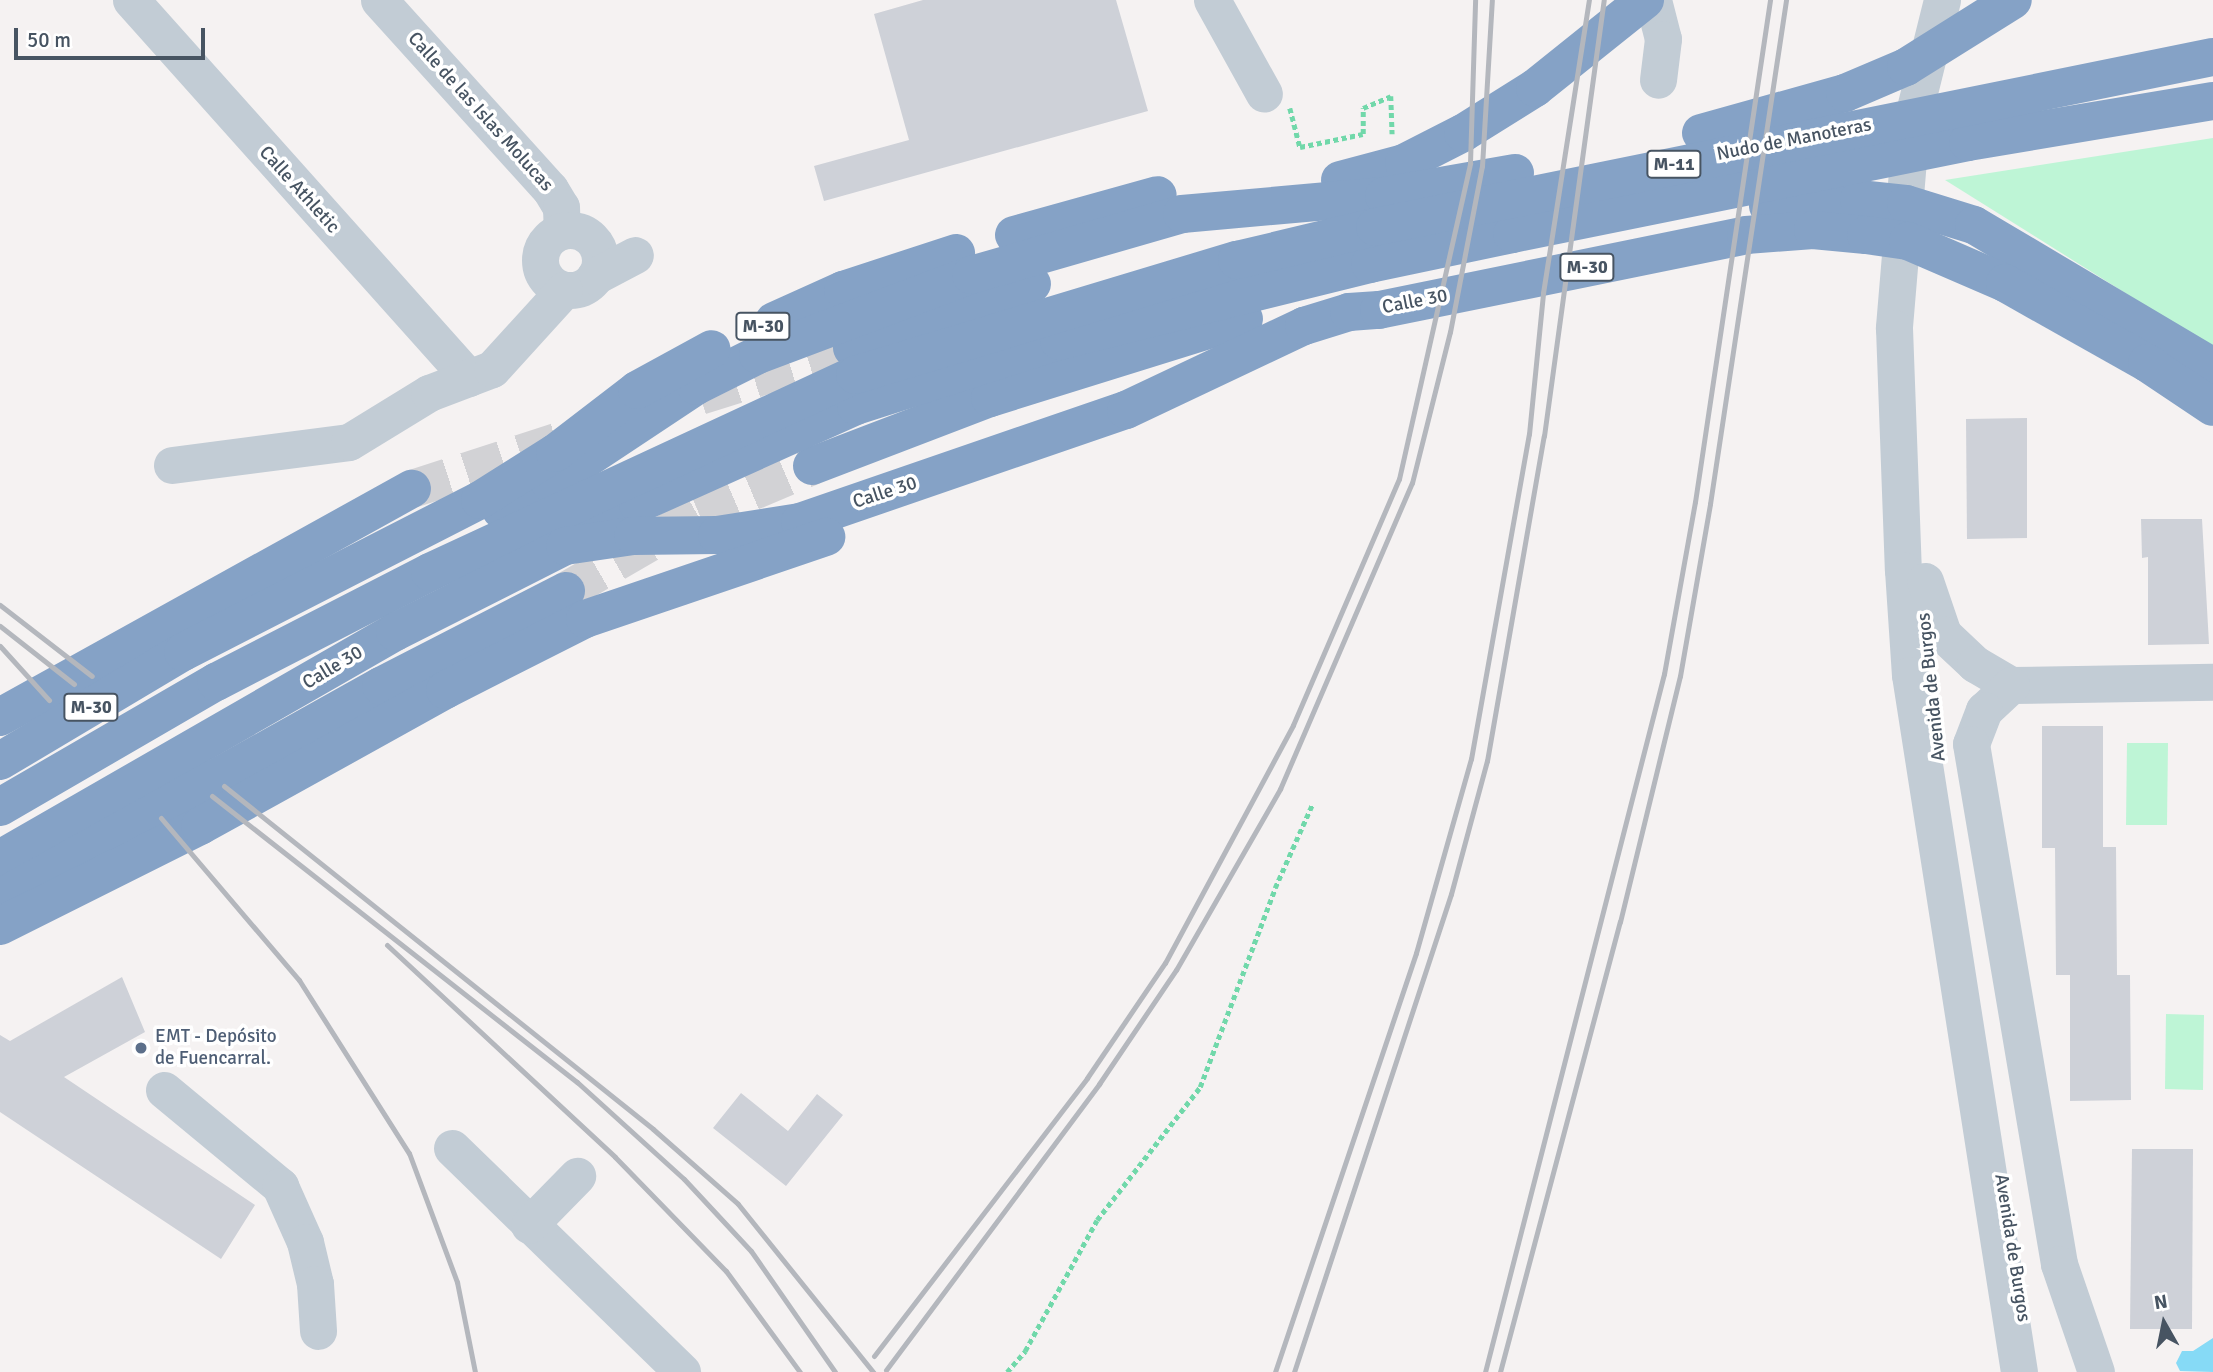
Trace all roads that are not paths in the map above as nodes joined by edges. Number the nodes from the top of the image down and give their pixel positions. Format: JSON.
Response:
{"nodes":[{"id":1,"x":131,"y":0,"type":"edge"},
{"id":2,"x":379,"y":0,"type":"edge"},
{"id":3,"x":1212,"y":0,"type":"edge"},
{"id":4,"x":1645,"y":0,"type":"edge"},
{"id":5,"x":1653,"y":0,"type":"edge"},
{"id":6,"x":1942,"y":0,"type":"edge"},
{"id":7,"x":1965,"y":0,"type":"edge"},
{"id":8,"x":2011,"y":3,"type":"edge"},
{"id":9,"x":2213,"y":57,"type":"edge"},
{"id":10,"x":1658,"y":80,"type":"dead end"},
{"id":11,"x":1277,"y":101,"type":"road end"},
{"id":12,"x":2213,"y":101,"type":"edge"},
{"id":13,"x":1830,"y":170,"type":"junction"},
{"id":14,"x":562,"y":231,"type":"junction"},
{"id":15,"x":1972,"y":244,"type":"junction"},
{"id":16,"x":635,"y":255,"type":"dead end"},
{"id":17,"x":1366,"y":256,"type":"junction"},
{"id":18,"x":580,"y":283,"type":"junction"},
{"id":19,"x":852,"y":348,"type":"tunnel mouth"},
{"id":20,"x":2213,"y":367,"type":"edge"},
{"id":21,"x":469,"y":378,"type":"junction"},
{"id":22,"x":1168,"y":394,"type":"junction"},
{"id":23,"x":2213,"y":407,"type":"edge"},
{"id":24,"x":172,"y":466,"type":"dead end"},
{"id":25,"x":812,"y":466,"type":"tunnel mouth"},
{"id":26,"x":412,"y":489,"type":"tunnel mouth"},
{"id":27,"x":565,"y":546,"type":"junction"},
{"id":28,"x":1925,"y":581,"type":"junction"},
{"id":29,"x":566,"y":591,"type":"tunnel mouth"},
{"id":30,"x":199,"y":667,"type":"junction"},
{"id":31,"x":2213,"y":682,"type":"edge"},
{"id":32,"x":2011,"y":685,"type":"junction"},
{"id":33,"x":0,"y":717,"type":"edge"},
{"id":34,"x":0,"y":761,"type":"edge"},
{"id":35,"x":4,"y":799,"type":"edge"},
{"id":36,"x":0,"y":859,"type":"edge"},
{"id":37,"x":66,"y":861,"type":"junction"},
{"id":38,"x":0,"y":898,"type":"edge"},
{"id":39,"x":0,"y":911,"type":"edge"},
{"id":40,"x":0,"y":926,"type":"edge"},
{"id":41,"x":164,"y":1090,"type":"dead end"},
{"id":42,"x":452,"y":1148,"type":"dead end"},
{"id":43,"x":577,"y":1176,"type":"dead end"},
{"id":44,"x":529,"y":1225,"type":"junction"},
{"id":45,"x":318,"y":1331,"type":"dead end"},
{"id":46,"x":682,"y":1372,"type":"edge"},
{"id":47,"x":2019,"y":1372,"type":"edge"},
{"id":48,"x":2031,"y":1372,"type":"edge"},
{"id":49,"x":2096,"y":1372,"type":"edge"}],
"edges":[{"from":1,"to":21,"type":"street","name":"Calle Athletic"},
{"from":2,"to":14,"type":"street","name":"Calle de las Islas Molucas"},
{"from":3,"to":11,"type":"street"},
{"from":4,"to":30,"type":"highway","number":"M-30"},
{"from":5,"to":10,"type":"street"},
{"from":6,"to":47,"type":"street"},
{"from":7,"to":28,"type":"street","name":"Avenida de Burgos"},
{"from":8,"to":17,"type":"highway"},
{"from":9,"to":17,"type":"highway","name":"Nudo de Manoteras","number":"M-11"},
{"from":12,"to":13,"type":"highway","name":"Nudo de Manoteras"},
{"from":13,"to":17,"type":"highway"},
{"from":13,"to":17,"type":"highway"},
{"from":14,"to":18,"type":"street"},
{"from":14,"to":18,"type":"street"},
{"from":15,"to":17,"type":"highway"},
{"from":15,"to":17,"type":"highway","name":"Calle 30","number":"M-30"},
{"from":15,"to":20,"type":"highway"},
{"from":15,"to":23,"type":"highway","number":"M-30"},
{"from":16,"to":18,"type":"street"},
{"from":17,"to":19,"type":"highway"},
{"from":17,"to":22,"type":"highway","name":"Calle 30","number":"M-30"},
{"from":17,"to":25,"type":"highway"},
{"from":17,"to":27,"type":"highway"},
{"from":17,"to":30,"type":"highway"},
{"from":17,"to":30,"type":"highway"},
{"from":18,"to":21,"type":"street"},
{"from":21,"to":24,"type":"street"},
{"from":22,"to":27,"type":"highway","name":"Calle 30","number":"M-30"},
{"from":22,"to":37,"type":"highway"},
{"from":26,"to":33,"type":"highway"},
{"from":27,"to":37,"type":"highway","name":"Calle 30","number":"M-30"},
{"from":28,"to":32,"type":"street"},
{"from":28,"to":48,"type":"street","name":"Avenida de Burgos"},
{"from":29,"to":37,"type":"highway"},
{"from":30,"to":34,"type":"highway","number":"M-30"},
{"from":30,"to":35,"type":"highway"},
{"from":31,"to":32,"type":"street"},
{"from":32,"to":49,"type":"street","name":"Avenida de Burgos"},
{"from":36,"to":37,"type":"highway","name":"Calle 30"},
{"from":37,"to":38,"type":"highway"},
{"from":37,"to":39,"type":"highway"},
{"from":37,"to":40,"type":"highway"},
{"from":41,"to":45,"type":"street"},
{"from":42,"to":44,"type":"street"},
{"from":43,"to":44,"type":"street"},
{"from":44,"to":46,"type":"street"}]}
